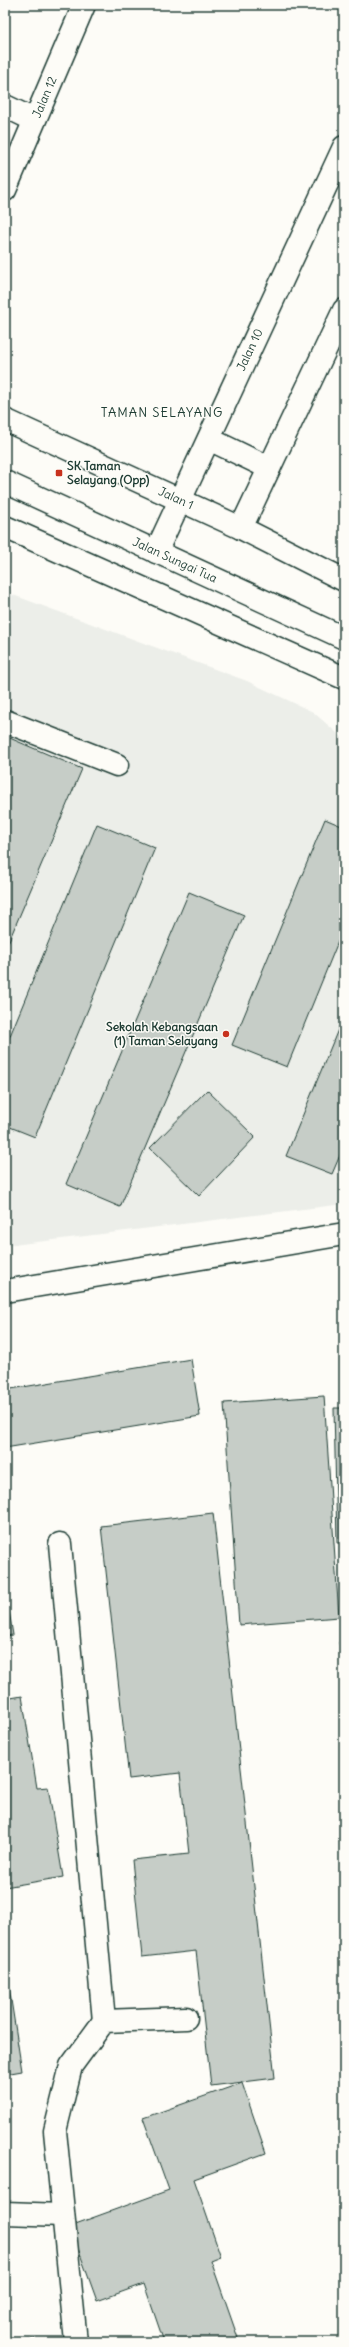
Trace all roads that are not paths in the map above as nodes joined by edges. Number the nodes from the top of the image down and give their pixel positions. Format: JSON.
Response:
{"nodes":[{"id":1,"x":84,"y":5,"type":"edge"},
{"id":2,"x":5,"y":106,"type":"edge"},
{"id":3,"x":34,"y":120,"type":"junction"},
{"id":4,"x":344,"y":147,"type":"edge"},
{"id":5,"x":5,"y":190,"type":"edge"},
{"id":6,"x":344,"y":310,"type":"edge"},
{"id":7,"x":5,"y":420,"type":"edge"},
{"id":8,"x":209,"y":439,"type":"junction"},
{"id":9,"x":269,"y":468,"type":"junction"},
{"id":10,"x":5,"y":482,"type":"edge"},
{"id":11,"x":180,"y":501,"type":"junction"},
{"id":12,"x":5,"y":527,"type":"edge"},
{"id":13,"x":241,"y":528,"type":"junction"},
{"id":14,"x":156,"y":552,"type":"junction"},
{"id":15,"x":344,"y":580,"type":"edge"},
{"id":16,"x":344,"y":638,"type":"edge"},
{"id":17,"x":344,"y":678,"type":"edge"},
{"id":18,"x":5,"y":721,"type":"edge"},
{"id":19,"x":117,"y":765,"type":"dead end"},
{"id":20,"x":344,"y":1234,"type":"edge"},
{"id":21,"x":5,"y":1291,"type":"edge"},
{"id":22,"x":60,"y":1544,"type":"dead end"},
{"id":23,"x":186,"y":2018,"type":"dead end"},
{"id":24,"x":104,"y":2021,"type":"junction"},
{"id":25,"x":5,"y":2213,"type":"edge"},
{"id":26,"x":62,"y":2215,"type":"junction"},
{"id":27,"x":76,"y":2342,"type":"edge"}],
"edges":[{"from":1,"to":3,"type":"street","name":"Jalan 12"},
{"from":2,"to":3,"type":"street"},
{"from":3,"to":5,"type":"street","name":"Jalan 12"},
{"from":4,"to":8,"type":"street","name":"Jalan 10"},
{"from":6,"to":9,"type":"street"},
{"from":7,"to":11,"type":"street","name":"Jalan 1"},
{"from":8,"to":9,"type":"street"},
{"from":8,"to":11,"type":"street","name":"Jalan 10"},
{"from":9,"to":13,"type":"street"},
{"from":10,"to":14,"type":"street","name":"Jalan Sungai Tua"},
{"from":11,"to":13,"type":"street","name":"Jalan 1"},
{"from":11,"to":14,"type":"street","name":"Jalan 10"},
{"from":12,"to":17,"type":"street"},
{"from":13,"to":15,"type":"street","name":"Jalan 1"},
{"from":14,"to":16,"type":"street","name":"Jalan Sungai Tua"},
{"from":18,"to":19,"type":"street"},
{"from":20,"to":21,"type":"street"},
{"from":22,"to":24,"type":"street"},
{"from":23,"to":24,"type":"street"},
{"from":24,"to":26,"type":"street"},
{"from":25,"to":26,"type":"street"},
{"from":26,"to":27,"type":"street"}]}
